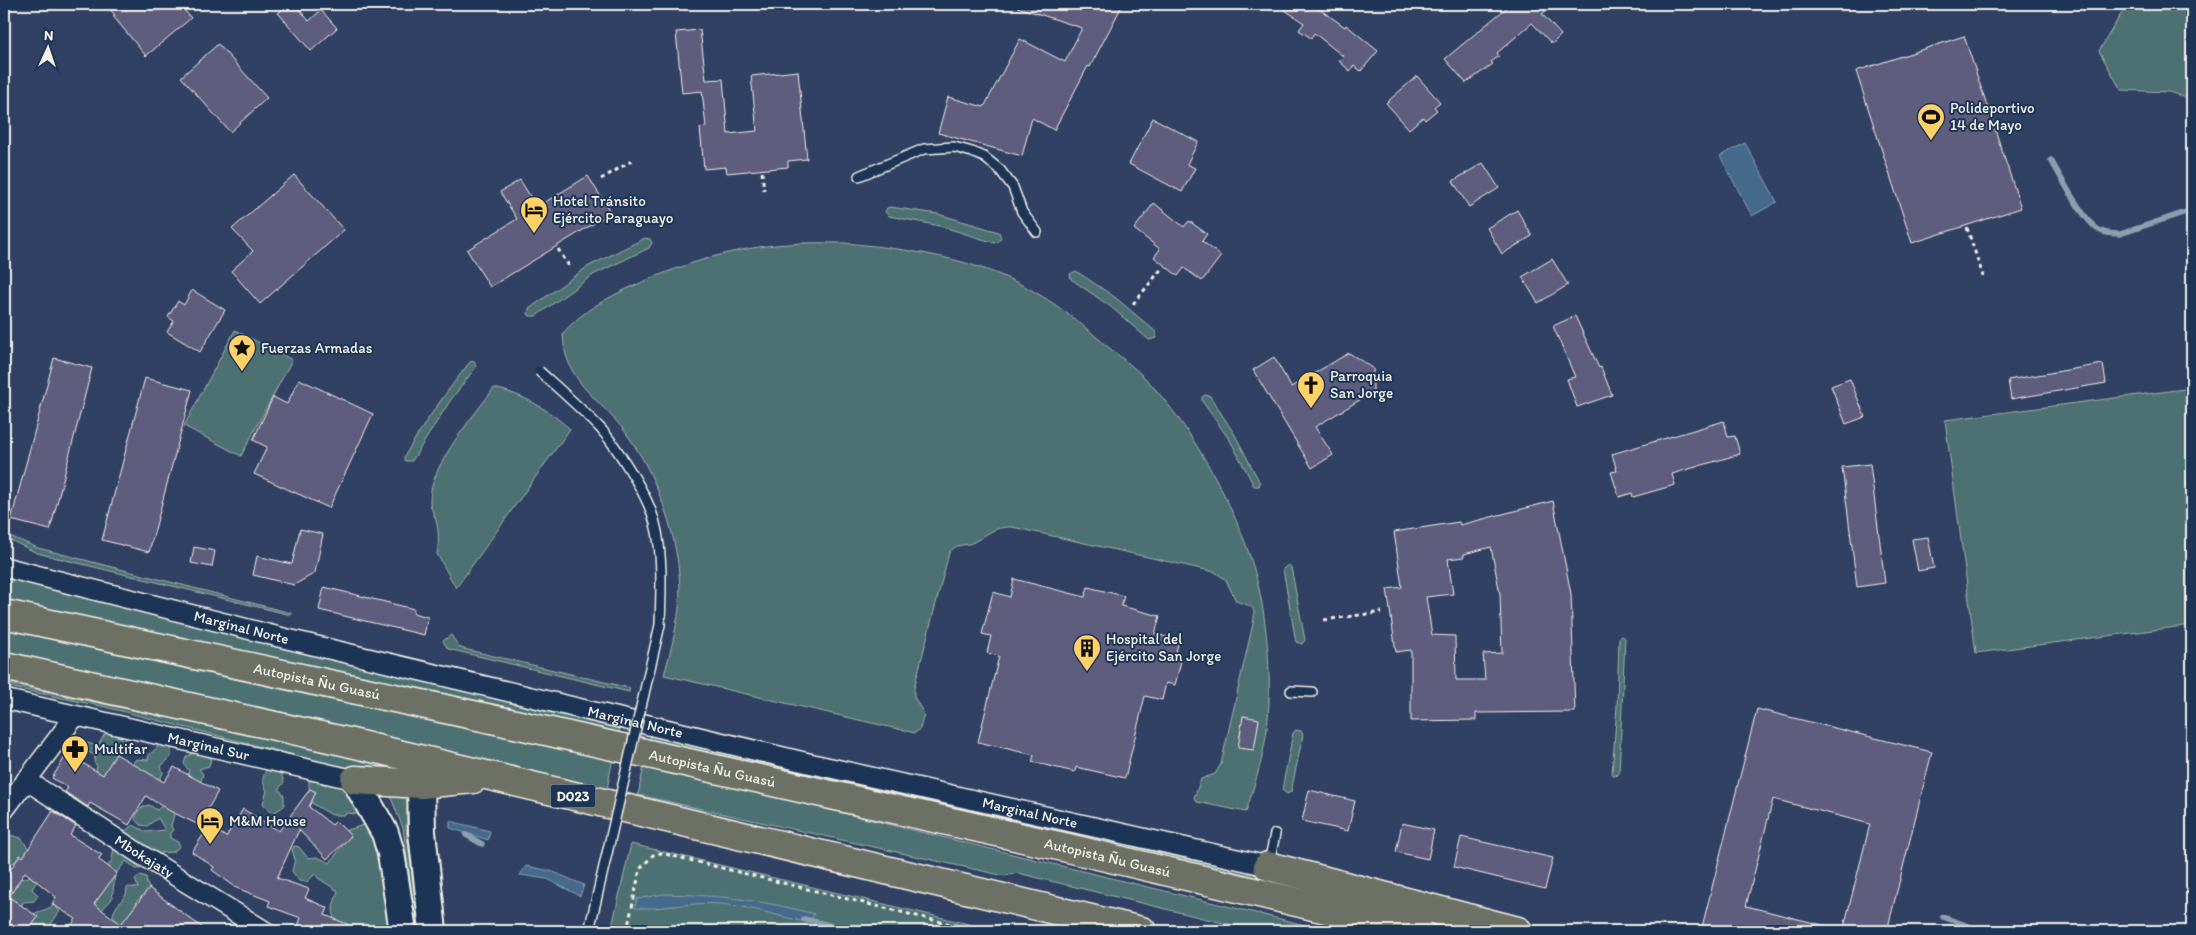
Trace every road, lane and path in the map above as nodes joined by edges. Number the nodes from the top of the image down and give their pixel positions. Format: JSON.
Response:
{"nodes":[{"id":1,"x":635,"y":159,"type":"dead end"},
{"id":2,"x":762,"y":172,"type":"dead end"},
{"id":3,"x":858,"y":176,"type":"dead end"},
{"id":4,"x":601,"y":179,"type":"dead end"},
{"id":5,"x":764,"y":190,"type":"dead end"},
{"id":6,"x":1967,"y":228,"type":"dead end"},
{"id":7,"x":1038,"y":232,"type":"dead end"},
{"id":8,"x":558,"y":249,"type":"dead end"},
{"id":9,"x":1163,"y":267,"type":"dead end"},
{"id":10,"x":571,"y":269,"type":"dead end"},
{"id":11,"x":1983,"y":276,"type":"dead end"},
{"id":12,"x":1133,"y":304,"type":"dead end"},
{"id":13,"x":539,"y":371,"type":"dead end"},
{"id":14,"x":4,"y":567,"type":"edge"},
{"id":15,"x":1382,"y":612,"type":"dead end"},
{"id":16,"x":4,"y":614,"type":"edge"},
{"id":17,"x":1324,"y":620,"type":"dead end"},
{"id":18,"x":4,"y":666,"type":"edge"},
{"id":19,"x":1291,"y":691,"type":"dead end"},
{"id":20,"x":1312,"y":692,"type":"dead end"},
{"id":21,"x":4,"y":699,"type":"edge"},
{"id":22,"x":75,"y":716,"type":"junction"},
{"id":23,"x":494,"y":777,"type":"junction"},
{"id":24,"x":26,"y":780,"type":"junction"},
{"id":25,"x":355,"y":780,"type":"junction"},
{"id":26,"x":421,"y":784,"type":"junction"},
{"id":27,"x":4,"y":810,"type":"edge"},
{"id":28,"x":1275,"y":834,"type":"dead end"},
{"id":29,"x":1268,"y":866,"type":"junction"},
{"id":30,"x":265,"y":931,"type":"edge"},
{"id":31,"x":403,"y":931,"type":"edge"},
{"id":32,"x":433,"y":931,"type":"edge"},
{"id":33,"x":590,"y":931,"type":"edge"},
{"id":34,"x":627,"y":931,"type":"edge"},
{"id":35,"x":978,"y":931,"type":"edge"},
{"id":36,"x":1142,"y":931,"type":"edge"},
{"id":37,"x":1419,"y":931,"type":"edge"},
{"id":38,"x":1518,"y":931,"type":"edge"}],
"edges":[{"from":1,"to":4,"type":"path"},
{"from":2,"to":5,"type":"path"},
{"from":3,"to":7,"type":"lane"},
{"from":6,"to":11,"type":"path"},
{"from":8,"to":10,"type":"path"},
{"from":9,"to":12,"type":"path"},
{"from":13,"to":33,"type":"lane","bridge":true},
{"from":14,"to":29,"type":"street","name":"Marginal Norte"},
{"from":15,"to":17,"type":"path"},
{"from":16,"to":37,"type":"highway","name":"Autopista Ñu Guasú"},
{"from":18,"to":23,"type":"highway","number":"D023"},
{"from":19,"to":20,"type":"lane"},
{"from":21,"to":22,"type":"street","name":"Marginal Sur"},
{"from":22,"to":24,"type":"street"},
{"from":22,"to":25,"type":"street","name":"Marginal Sur"},
{"from":23,"to":26,"type":"highway"},
{"from":23,"to":36,"type":"highway","number":"D023"},
{"from":24,"to":27,"type":"street"},
{"from":24,"to":30,"type":"street","name":"Mbokajaty"},
{"from":25,"to":26,"type":"highway"},
{"from":25,"to":31,"type":"main road"},
{"from":26,"to":32,"type":"main road"},
{"from":28,"to":29,"type":"lane"},
{"from":29,"to":38,"type":"highway"},
{"from":34,"to":35,"type":"path"}]}
